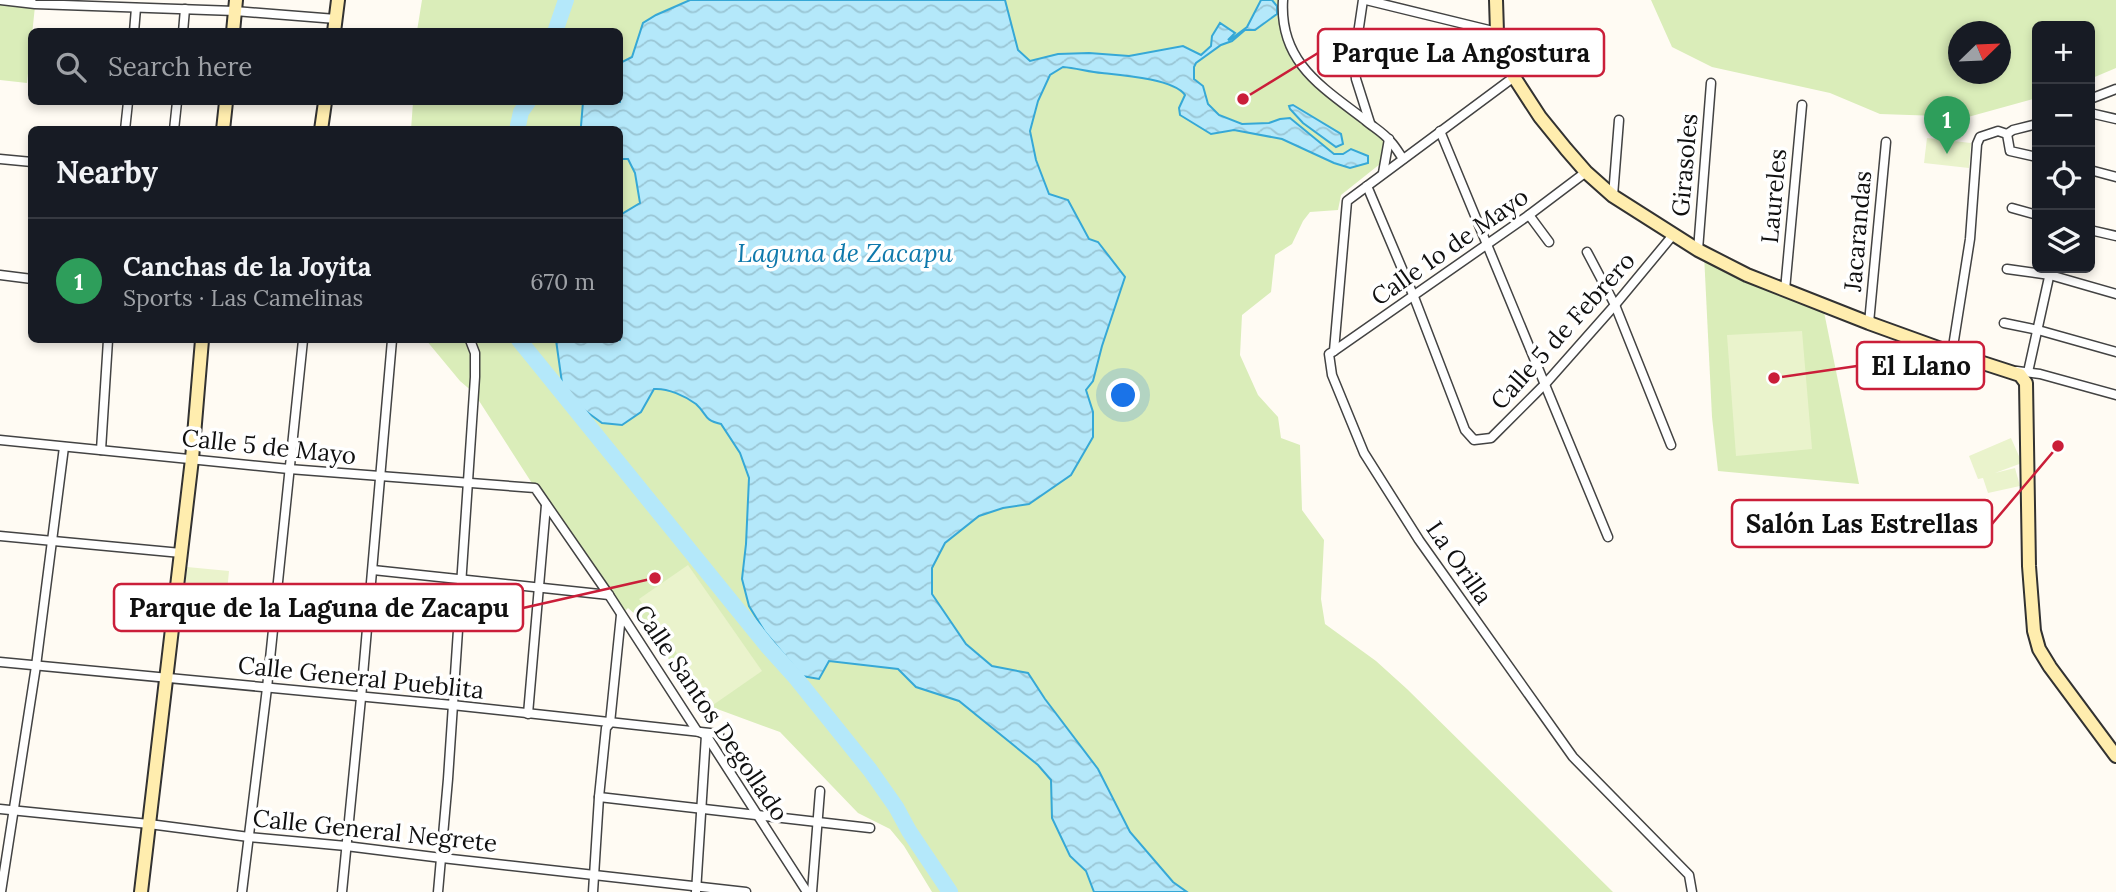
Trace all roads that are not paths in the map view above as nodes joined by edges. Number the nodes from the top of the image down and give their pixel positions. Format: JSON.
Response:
{"nodes":[{"id":1,"x":0,"y":0,"type":"edge"},
{"id":2,"x":338,"y":0,"type":"edge"},
{"id":3,"x":1283,"y":0,"type":"edge"},
{"id":4,"x":1364,"y":0,"type":"edge"},
{"id":5,"x":1496,"y":0,"type":"edge"},
{"id":6,"x":235,"y":6,"type":"edge"},
{"id":7,"x":136,"y":8,"type":"junction"},
{"id":8,"x":185,"y":9,"type":"junction"},
{"id":9,"x":335,"y":25,"type":"edge"},
{"id":10,"x":134,"y":28,"type":"edge"},
{"id":11,"x":183,"y":28,"type":"edge"},
{"id":12,"x":233,"y":28,"type":"edge"},
{"id":13,"x":1497,"y":32,"type":"junction"},
{"id":14,"x":1514,"y":77,"type":"junction"},
{"id":15,"x":1711,"y":83,"type":"dead end"},
{"id":16,"x":2116,"y":89,"type":"edge"},
{"id":17,"x":2095,"y":97,"type":"edge"},
{"id":18,"x":128,"y":105,"type":"edge"},
{"id":19,"x":177,"y":105,"type":"edge"},
{"id":20,"x":226,"y":105,"type":"edge"},
{"id":21,"x":325,"y":105,"type":"edge"},
{"id":22,"x":1802,"y":105,"type":"dead end"},
{"id":23,"x":2095,"y":114,"type":"edge"},
{"id":24,"x":2116,"y":119,"type":"edge"},
{"id":25,"x":1619,"y":120,"type":"dead end"},
{"id":26,"x":1371,"y":125,"type":"junction"},
{"id":27,"x":2032,"y":125,"type":"edge"},
{"id":28,"x":125,"y":126,"type":"edge"},
{"id":29,"x":174,"y":126,"type":"edge"},
{"id":30,"x":223,"y":126,"type":"edge"},
{"id":31,"x":322,"y":126,"type":"edge"},
{"id":32,"x":1440,"y":131,"type":"junction"},
{"id":33,"x":2007,"y":134,"type":"junction"},
{"id":34,"x":1389,"y":139,"type":"junction"},
{"id":35,"x":1886,"y":142,"type":"dead end"},
{"id":36,"x":2032,"y":156,"type":"edge"},
{"id":37,"x":0,"y":159,"type":"edge"},
{"id":38,"x":1403,"y":159,"type":"junction"},
{"id":39,"x":28,"y":162,"type":"edge"},
{"id":40,"x":2095,"y":171,"type":"edge"},
{"id":41,"x":1586,"y":172,"type":"junction"},
{"id":42,"x":1383,"y":173,"type":"junction"},
{"id":43,"x":2116,"y":177,"type":"edge"},
{"id":44,"x":1367,"y":186,"type":"junction"},
{"id":45,"x":1613,"y":196,"type":"junction"},
{"id":46,"x":2012,"y":208,"type":"dead end"},
{"id":47,"x":2032,"y":214,"type":"edge"},
{"id":48,"x":1529,"y":215,"type":"junction"},
{"id":49,"x":2095,"y":231,"type":"edge"},
{"id":50,"x":1673,"y":235,"type":"junction"},
{"id":51,"x":2116,"y":236,"type":"edge"},
{"id":52,"x":1549,"y":242,"type":"dead end"},
{"id":53,"x":1487,"y":243,"type":"junction"},
{"id":54,"x":1698,"y":250,"type":"junction"},
{"id":55,"x":1587,"y":252,"type":"dead end"},
{"id":56,"x":2007,"y":269,"type":"dead end"},
{"id":57,"x":2032,"y":271,"type":"edge"},
{"id":58,"x":2050,"y":273,"type":"edge"},
{"id":59,"x":2053,"y":273,"type":"edge"},
{"id":60,"x":0,"y":275,"type":"edge"},
{"id":61,"x":28,"y":278,"type":"edge"},
{"id":62,"x":1785,"y":290,"type":"junction"},
{"id":63,"x":2116,"y":294,"type":"edge"},
{"id":64,"x":1414,"y":296,"type":"junction"},
{"id":65,"x":1615,"y":305,"type":"junction"},
{"id":66,"x":1869,"y":323,"type":"junction"},
{"id":67,"x":2004,"y":323,"type":"dead end"},
{"id":68,"x":2038,"y":330,"type":"junction"},
{"id":69,"x":108,"y":343,"type":"edge"},
{"id":70,"x":202,"y":343,"type":"edge"},
{"id":71,"x":303,"y":343,"type":"edge"},
{"id":72,"x":392,"y":343,"type":"edge"},
{"id":73,"x":471,"y":343,"type":"edge"},
{"id":74,"x":1334,"y":351,"type":"junction"},
{"id":75,"x":2116,"y":352,"type":"edge"},
{"id":76,"x":1952,"y":353,"type":"junction"},
{"id":77,"x":2024,"y":376,"type":"junction"},
{"id":78,"x":1546,"y":383,"type":"junction"},
{"id":79,"x":2116,"y":395,"type":"edge"},
{"id":80,"x":0,"y":440,"type":"edge"},
{"id":81,"x":1671,"y":445,"type":"dead end"},
{"id":82,"x":64,"y":447,"type":"junction"},
{"id":83,"x":101,"y":450,"type":"junction"},
{"id":84,"x":192,"y":459,"type":"junction"},
{"id":85,"x":289,"y":469,"type":"junction"},
{"id":86,"x":380,"y":477,"type":"junction"},
{"id":87,"x":467,"y":484,"type":"junction"},
{"id":88,"x":535,"y":488,"type":"joint"},
{"id":89,"x":546,"y":505,"type":"junction"},
{"id":90,"x":0,"y":536,"type":"edge"},
{"id":91,"x":1608,"y":537,"type":"dead end"},
{"id":92,"x":52,"y":541,"type":"junction"},
{"id":93,"x":181,"y":553,"type":"junction"},
{"id":94,"x":373,"y":570,"type":"junction"},
{"id":95,"x":461,"y":581,"type":"junction"},
{"id":96,"x":540,"y":588,"type":"junction"},
{"id":97,"x":609,"y":595,"type":"junction"},
{"id":98,"x":621,"y":615,"type":"junction"},
{"id":99,"x":0,"y":662,"type":"edge"},
{"id":100,"x":36,"y":666,"type":"junction"},
{"id":101,"x":167,"y":677,"type":"junction"},
{"id":102,"x":267,"y":688,"type":"junction"},
{"id":103,"x":362,"y":698,"type":"junction"},
{"id":104,"x":452,"y":705,"type":"junction"},
{"id":105,"x":528,"y":715,"type":"junction"},
{"id":106,"x":610,"y":723,"type":"junction"},
{"id":107,"x":697,"y":731,"type":"junction"},
{"id":108,"x":719,"y":734,"type":"dead end"},
{"id":109,"x":706,"y":735,"type":"junction"},
{"id":110,"x":2116,"y":756,"type":"edge"},
{"id":111,"x":820,"y":791,"type":"dead end"},
{"id":112,"x":599,"y":797,"type":"junction"},
{"id":113,"x":702,"y":807,"type":"junction"},
{"id":114,"x":0,"y":809,"type":"edge"},
{"id":115,"x":14,"y":811,"type":"junction"},
{"id":116,"x":758,"y":815,"type":"junction"},
{"id":117,"x":818,"y":822,"type":"junction"},
{"id":118,"x":149,"y":824,"type":"junction"},
{"id":119,"x":870,"y":828,"type":"dead end"},
{"id":120,"x":249,"y":837,"type":"junction"},
{"id":121,"x":346,"y":846,"type":"junction"},
{"id":122,"x":442,"y":858,"type":"junction"},
{"id":123,"x":595,"y":875,"type":"junction"},
{"id":124,"x":696,"y":889,"type":"edge"},
{"id":125,"x":1,"y":892,"type":"edge"},
{"id":126,"x":141,"y":892,"type":"edge"},
{"id":127,"x":242,"y":892,"type":"edge"},
{"id":128,"x":342,"y":892,"type":"edge"},
{"id":129,"x":438,"y":892,"type":"edge"},
{"id":130,"x":593,"y":892,"type":"edge"},
{"id":131,"x":746,"y":892,"type":"edge"},
{"id":132,"x":810,"y":892,"type":"edge"},
{"id":133,"x":1692,"y":892,"type":"edge"}],
"edges":[{"from":1,"to":7,"type":"street"},
{"from":2,"to":9,"type":"main road"},
{"from":3,"to":26,"type":"street"},
{"from":4,"to":13,"type":"street"},
{"from":4,"to":26,"type":"street"},
{"from":5,"to":13,"type":"main road"},
{"from":6,"to":8,"type":"street"},
{"from":6,"to":9,"type":"street"},
{"from":6,"to":12,"type":"main road"},
{"from":7,"to":8,"type":"street"},
{"from":7,"to":10,"type":"street"},
{"from":8,"to":11,"type":"street"},
{"from":13,"to":14,"type":"main road"},
{"from":14,"to":32,"type":"street"},
{"from":14,"to":41,"type":"main road"},
{"from":15,"to":54,"type":"street","name":"Girasoles"},
{"from":16,"to":17,"type":"street"},
{"from":18,"to":28,"type":"street"},
{"from":19,"to":29,"type":"street"},
{"from":20,"to":30,"type":"main road"},
{"from":21,"to":31,"type":"main road"},
{"from":22,"to":62,"type":"street","name":"Laureles"},
{"from":23,"to":24,"type":"street"},
{"from":25,"to":45,"type":"street"},
{"from":26,"to":34,"type":"street"},
{"from":27,"to":33,"type":"street"},
{"from":32,"to":38,"type":"street"},
{"from":32,"to":53,"type":"street"},
{"from":33,"to":36,"type":"street"},
{"from":33,"to":76,"type":"street"},
{"from":34,"to":38,"type":"street"},
{"from":34,"to":42,"type":"street"},
{"from":35,"to":66,"type":"street","name":"Jacarandas"},
{"from":37,"to":39,"type":"street"},
{"from":38,"to":42,"type":"street"},
{"from":40,"to":43,"type":"street"},
{"from":41,"to":45,"type":"main road"},
{"from":41,"to":48,"type":"street","name":"Calle 1o de Mayo"},
{"from":42,"to":44,"type":"street"},
{"from":44,"to":64,"type":"street"},
{"from":44,"to":74,"type":"street","name":"La Orilla"},
{"from":45,"to":50,"type":"main road"},
{"from":46,"to":47,"type":"street"},
{"from":48,"to":52,"type":"street"},
{"from":48,"to":53,"type":"street","name":"Calle 1o de Mayo"},
{"from":49,"to":51,"type":"street"},
{"from":50,"to":54,"type":"main road"},
{"from":50,"to":65,"type":"street","name":"Calle 5 de Febrero"},
{"from":53,"to":64,"type":"street","name":"Calle 1o de Mayo"},
{"from":53,"to":78,"type":"street"},
{"from":54,"to":62,"type":"main road"},
{"from":55,"to":65,"type":"street"},
{"from":56,"to":57,"type":"street"},
{"from":58,"to":68,"type":"street"},
{"from":59,"to":63,"type":"street"},
{"from":60,"to":61,"type":"street"},
{"from":62,"to":66,"type":"main road"},
{"from":64,"to":74,"type":"street","name":"Calle 1o de Mayo"},
{"from":64,"to":78,"type":"street","name":"Calle 5 de Febrero"},
{"from":65,"to":78,"type":"street","name":"Calle 5 de Febrero"},
{"from":65,"to":81,"type":"street"},
{"from":66,"to":76,"type":"main road"},
{"from":67,"to":68,"type":"street"},
{"from":68,"to":75,"type":"street"},
{"from":68,"to":77,"type":"street"},
{"from":69,"to":83,"type":"street"},
{"from":70,"to":84,"type":"main road"},
{"from":71,"to":85,"type":"street"},
{"from":72,"to":86,"type":"street"},
{"from":73,"to":87,"type":"street"},
{"from":74,"to":133,"type":"street","name":"La Orilla"},
{"from":76,"to":77,"type":"main road"},
{"from":77,"to":79,"type":"street"},
{"from":77,"to":110,"type":"main road"},
{"from":78,"to":91,"type":"street"},
{"from":80,"to":82,"type":"street","name":"Calle 5 de Mayo"},
{"from":82,"to":83,"type":"street","name":"Calle 5 de Mayo"},
{"from":82,"to":92,"type":"street"},
{"from":83,"to":84,"type":"street","name":"Calle 5 de Mayo"},
{"from":84,"to":85,"type":"street","name":"Calle 5 de Mayo"},
{"from":84,"to":93,"type":"main road"},
{"from":85,"to":86,"type":"street","name":"Calle 5 de Mayo"},
{"from":85,"to":102,"type":"street"},
{"from":86,"to":87,"type":"street","name":"Calle 5 de Mayo"},
{"from":86,"to":94,"type":"street"},
{"from":87,"to":88,"type":"street","name":"Calle 5 de Mayo"},
{"from":87,"to":95,"type":"street"},
{"from":88,"to":89,"type":"street","name":"Calle Santos Degollado"},
{"from":89,"to":96,"type":"street"},
{"from":89,"to":97,"type":"street","name":"Calle Santos Degollado"},
{"from":90,"to":92,"type":"street"},
{"from":92,"to":93,"type":"street"},
{"from":92,"to":100,"type":"street"},
{"from":93,"to":101,"type":"main road"},
{"from":94,"to":95,"type":"street"},
{"from":94,"to":103,"type":"street"},
{"from":95,"to":96,"type":"street"},
{"from":95,"to":104,"type":"street"},
{"from":96,"to":97,"type":"street"},
{"from":96,"to":105,"type":"street"},
{"from":97,"to":98,"type":"street","name":"Calle Santos Degollado"},
{"from":98,"to":106,"type":"street"},
{"from":98,"to":107,"type":"street","name":"Calle Santos Degollado"},
{"from":99,"to":100,"type":"street","name":"Calle General Pueblita"},
{"from":100,"to":101,"type":"street","name":"Calle General Pueblita"},
{"from":100,"to":115,"type":"street"},
{"from":101,"to":102,"type":"street","name":"Calle General Pueblita"},
{"from":101,"to":118,"type":"main road"},
{"from":102,"to":103,"type":"street","name":"Calle General Pueblita"},
{"from":102,"to":120,"type":"street"},
{"from":103,"to":104,"type":"street","name":"Calle General Pueblita"},
{"from":103,"to":121,"type":"street"},
{"from":104,"to":105,"type":"street","name":"Calle General Pueblita"},
{"from":104,"to":122,"type":"street"},
{"from":105,"to":106,"type":"street","name":"Calle General Pueblita"},
{"from":106,"to":107,"type":"street","name":"Calle General Pueblita"},
{"from":106,"to":112,"type":"street"},
{"from":107,"to":108,"type":"street","name":"Calle General Pueblita"},
{"from":107,"to":109,"type":"street","name":"Calle Santos Degollado"},
{"from":109,"to":113,"type":"street"},
{"from":109,"to":116,"type":"street","name":"Calle Santos Degollado"},
{"from":111,"to":117,"type":"street"},
{"from":112,"to":113,"type":"street"},
{"from":112,"to":123,"type":"street"},
{"from":113,"to":116,"type":"street"},
{"from":113,"to":124,"type":"street"},
{"from":114,"to":115,"type":"street","name":"Calle General Negrete"},
{"from":115,"to":118,"type":"street","name":"Calle General Negrete"},
{"from":115,"to":125,"type":"street"},
{"from":116,"to":117,"type":"street"},
{"from":116,"to":132,"type":"street","name":"Calle Santos Degollado"},
{"from":117,"to":119,"type":"street"},
{"from":117,"to":132,"type":"street"},
{"from":118,"to":120,"type":"street","name":"Calle General Negrete"},
{"from":118,"to":126,"type":"main road"},
{"from":120,"to":121,"type":"street","name":"Calle General Negrete"},
{"from":120,"to":127,"type":"street"},
{"from":121,"to":122,"type":"street","name":"Calle General Negrete"},
{"from":121,"to":128,"type":"street"},
{"from":122,"to":123,"type":"street","name":"Calle General Negrete"},
{"from":122,"to":129,"type":"street"},
{"from":123,"to":124,"type":"street","name":"Calle General Negrete"},
{"from":123,"to":130,"type":"street"},
{"from":124,"to":131,"type":"street","name":"Calle General Negrete"}]}
